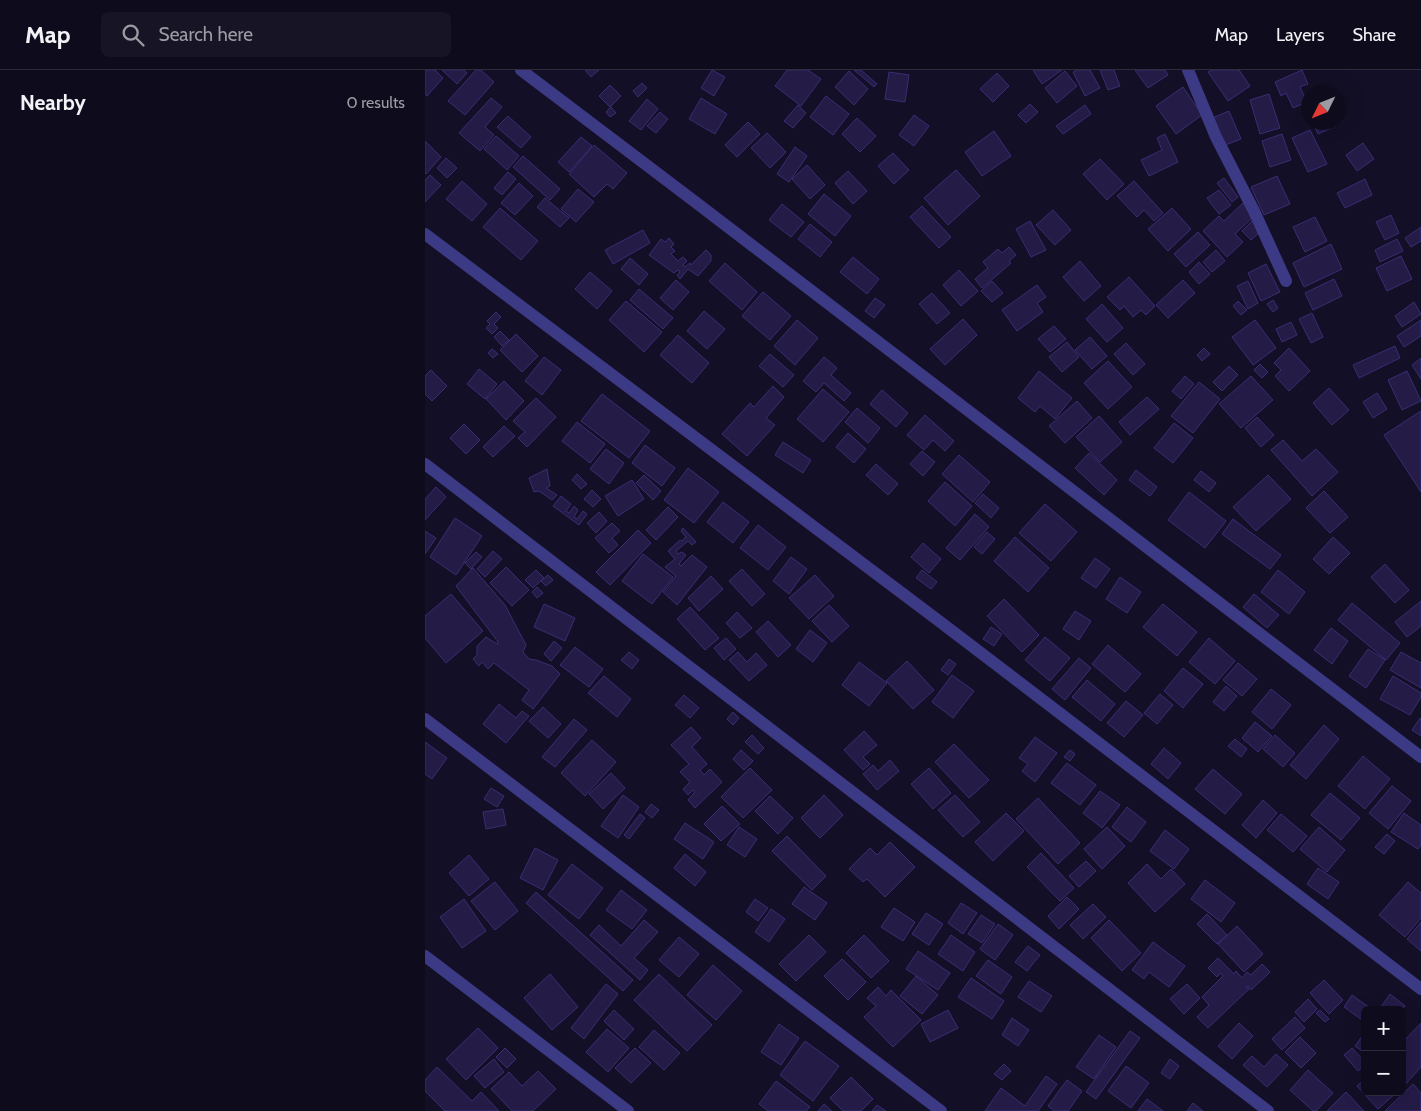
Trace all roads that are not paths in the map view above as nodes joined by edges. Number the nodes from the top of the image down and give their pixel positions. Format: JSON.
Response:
{"nodes":[{"id":1,"x":521,"y":70,"type":"edge"},
{"id":2,"x":1188,"y":70,"type":"edge"},
{"id":3,"x":425,"y":234,"type":"edge"},
{"id":4,"x":1286,"y":281,"type":"dead end"},
{"id":5,"x":425,"y":464,"type":"edge"},
{"id":6,"x":425,"y":719,"type":"edge"},
{"id":7,"x":1421,"y":757,"type":"edge"},
{"id":8,"x":425,"y":956,"type":"edge"},
{"id":9,"x":1421,"y":989,"type":"edge"},
{"id":10,"x":628,"y":1111,"type":"edge"},
{"id":11,"x":941,"y":1111,"type":"edge"},
{"id":12,"x":1268,"y":1111,"type":"edge"}],
"edges":[{"from":1,"to":7,"type":"street"},
{"from":2,"to":4,"type":"street"},
{"from":3,"to":9,"type":"street"},
{"from":5,"to":12,"type":"street"},
{"from":6,"to":11,"type":"street"},
{"from":8,"to":10,"type":"street"}]}
